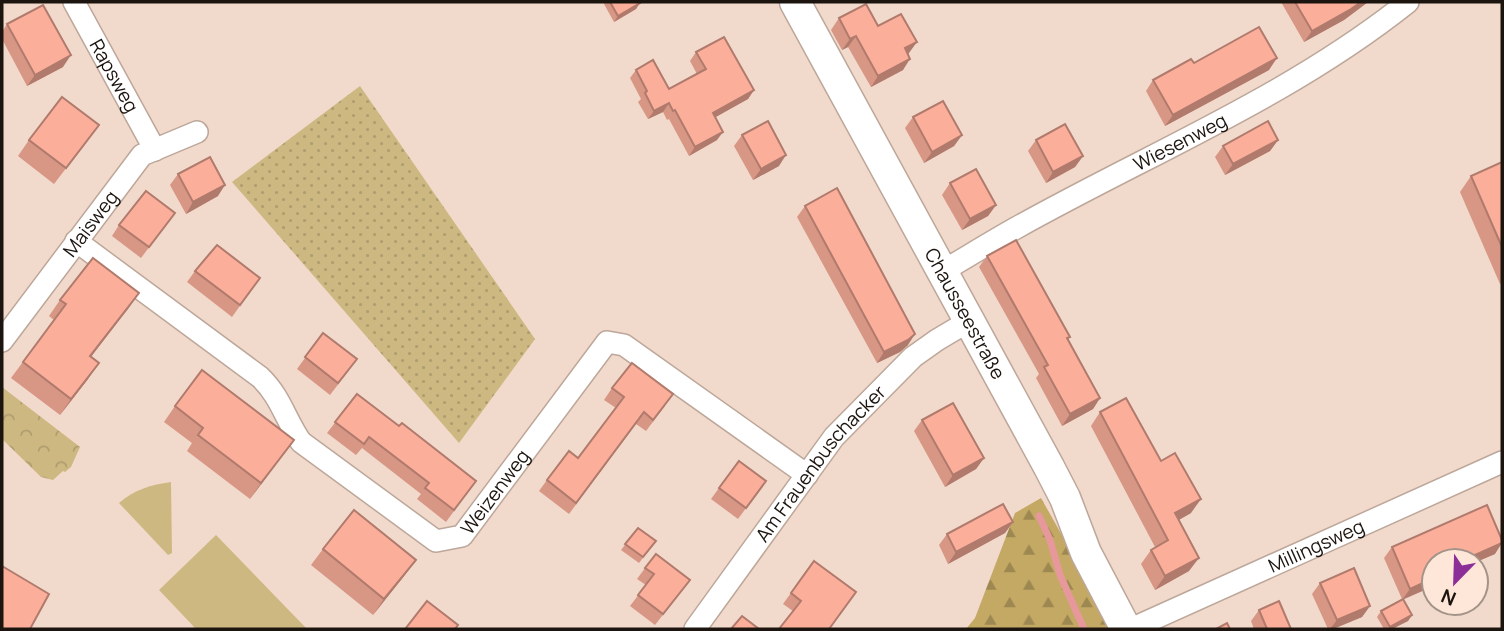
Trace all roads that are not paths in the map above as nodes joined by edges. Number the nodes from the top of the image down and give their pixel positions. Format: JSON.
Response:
{"nodes":[{"id":1,"x":74,"y":2,"type":"edge"},
{"id":2,"x":794,"y":2,"type":"edge"},
{"id":3,"x":1408,"y":2,"type":"edge"},
{"id":4,"x":197,"y":132,"type":"dead end"},
{"id":5,"x":155,"y":150,"type":"junction"},
{"id":6,"x":76,"y":241,"type":"junction"},
{"id":7,"x":943,"y":271,"type":"junction"},
{"id":8,"x":969,"y":321,"type":"junction"},
{"id":9,"x":2,"y":341,"type":"edge"},
{"id":10,"x":1502,"y":462,"type":"edge"},
{"id":11,"x":807,"y":475,"type":"junction"},
{"id":12,"x":695,"y":629,"type":"edge"},
{"id":13,"x":1129,"y":629,"type":"edge"}],
"edges":[{"from":1,"to":5,"type":"street","name":"Rapsweg"},
{"from":2,"to":7,"type":"street","name":"Chausseestraße"},
{"from":3,"to":7,"type":"street","name":"Wiesenweg"},
{"from":4,"to":5,"type":"street","name":"Maisweg"},
{"from":5,"to":6,"type":"street","name":"Maisweg"},
{"from":6,"to":9,"type":"street","name":"Maisweg"},
{"from":6,"to":11,"type":"street","name":"Weizenweg"},
{"from":7,"to":8,"type":"street","name":"Chausseestraße"},
{"from":8,"to":11,"type":"street","name":"Am Frauenbuschacker"},
{"from":8,"to":13,"type":"street","name":"Chausseestraße"},
{"from":10,"to":13,"type":"street","name":"Millingsweg"},
{"from":11,"to":12,"type":"street","name":"Am Frauenbuschacker"}]}
